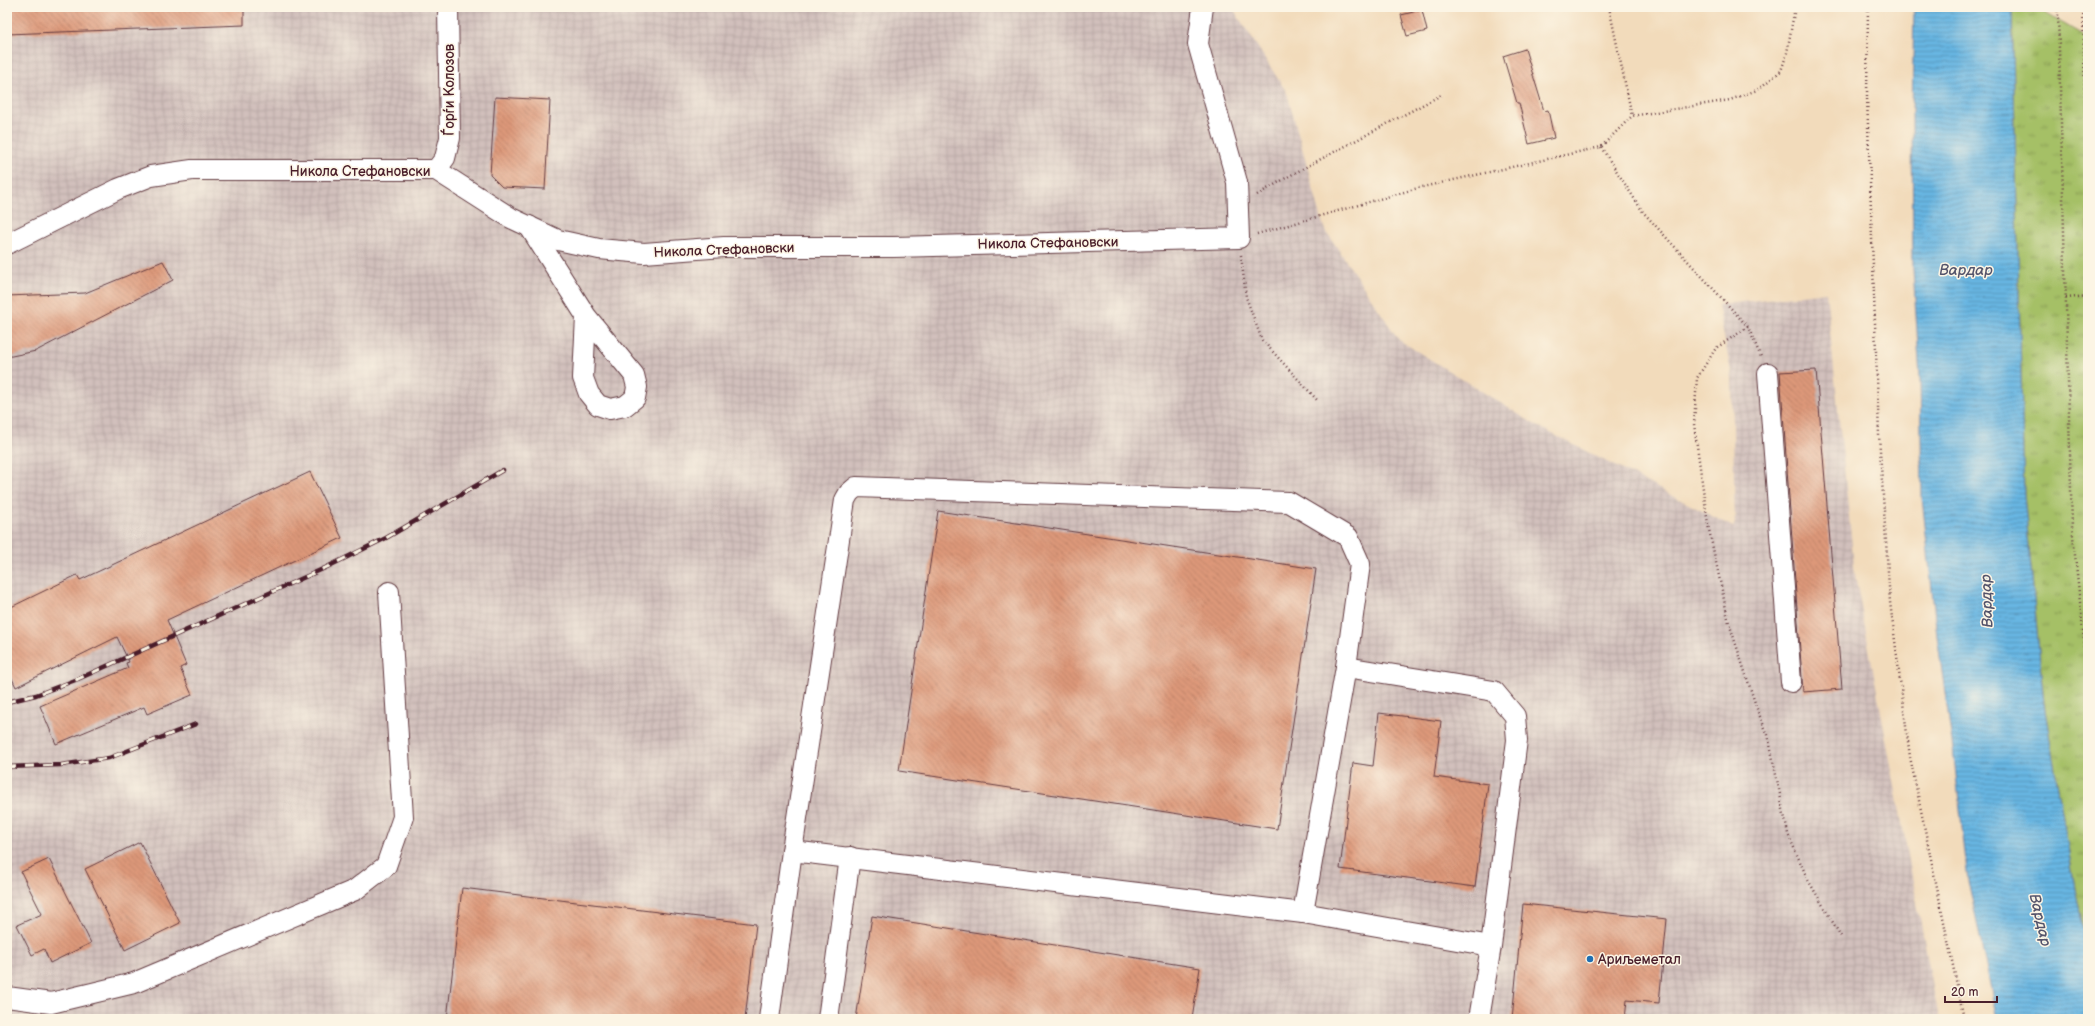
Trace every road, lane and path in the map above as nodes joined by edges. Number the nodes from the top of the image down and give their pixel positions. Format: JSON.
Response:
{"nodes":[{"id":1,"x":448,"y":7,"type":"edge"},
{"id":2,"x":1203,"y":7,"type":"edge"},
{"id":3,"x":1609,"y":7,"type":"edge"},
{"id":4,"x":1795,"y":7,"type":"edge"},
{"id":5,"x":1868,"y":7,"type":"edge"},
{"id":6,"x":2056,"y":7,"type":"edge"},
{"id":7,"x":2083,"y":7,"type":"edge"},
{"id":8,"x":2088,"y":16,"type":"edge"},
{"id":9,"x":1443,"y":94,"type":"dead end"},
{"id":10,"x":1632,"y":116,"type":"junction"},
{"id":11,"x":1601,"y":147,"type":"junction"},
{"id":12,"x":436,"y":170,"type":"junction"},
{"id":13,"x":1254,"y":202,"type":"dead end"},
{"id":14,"x":2088,"y":224,"type":"edge"},
{"id":15,"x":529,"y":226,"type":"junction"},
{"id":16,"x":1239,"y":238,"type":"junction"},
{"id":17,"x":7,"y":244,"type":"edge"},
{"id":18,"x":2088,"y":296,"type":"edge"},
{"id":19,"x":2066,"y":298,"type":"junction"},
{"id":20,"x":586,"y":316,"type":"dead end"},
{"id":21,"x":1748,"y":327,"type":"junction"},
{"id":22,"x":1768,"y":373,"type":"joint"},
{"id":23,"x":1318,"y":401,"type":"dead end"},
{"id":24,"x":389,"y":592,"type":"dead end"},
{"id":25,"x":1346,"y":667,"type":"junction"},
{"id":26,"x":2088,"y":677,"type":"edge"},
{"id":27,"x":1790,"y":682,"type":"dead end"},
{"id":28,"x":792,"y":851,"type":"junction"},
{"id":29,"x":850,"y":857,"type":"junction"},
{"id":30,"x":1304,"y":912,"type":"junction"},
{"id":31,"x":1842,"y":938,"type":"dead end"},
{"id":32,"x":1491,"y":946,"type":"junction"},
{"id":33,"x":7,"y":998,"type":"edge"},
{"id":34,"x":769,"y":1019,"type":"edge"},
{"id":35,"x":828,"y":1019,"type":"edge"},
{"id":36,"x":1479,"y":1019,"type":"edge"},
{"id":37,"x":1964,"y":1019,"type":"edge"}],
"edges":[{"from":1,"to":12,"type":"street","name":"Ѓорѓи Колозов"},
{"from":2,"to":16,"type":"street"},
{"from":3,"to":10,"type":"path"},
{"from":4,"to":10,"type":"path"},
{"from":5,"to":37,"type":"path"},
{"from":6,"to":19,"type":"path"},
{"from":7,"to":8,"type":"path"},
{"from":7,"to":14,"type":"path"},
{"from":9,"to":13,"type":"path"},
{"from":10,"to":11,"type":"path"},
{"from":11,"to":16,"type":"path"},
{"from":11,"to":21,"type":"path"},
{"from":12,"to":15,"type":"street","name":"Никола Стефановски"},
{"from":12,"to":17,"type":"street","name":"Никола Стефановски"},
{"from":15,"to":16,"type":"street","name":"Никола Стефановски"},
{"from":15,"to":20,"type":"street"},
{"from":16,"to":23,"type":"path"},
{"from":18,"to":19,"type":"path"},
{"from":19,"to":26,"type":"path"},
{"from":21,"to":22,"type":"path"},
{"from":21,"to":31,"type":"path"},
{"from":22,"to":27,"type":"street"},
{"from":24,"to":33,"type":"street"},
{"from":25,"to":28,"type":"street"},
{"from":25,"to":30,"type":"street"},
{"from":25,"to":32,"type":"street"},
{"from":28,"to":29,"type":"street"},
{"from":28,"to":34,"type":"street"},
{"from":29,"to":30,"type":"street"},
{"from":29,"to":35,"type":"street"},
{"from":30,"to":32,"type":"street"},
{"from":32,"to":36,"type":"street"}]}
